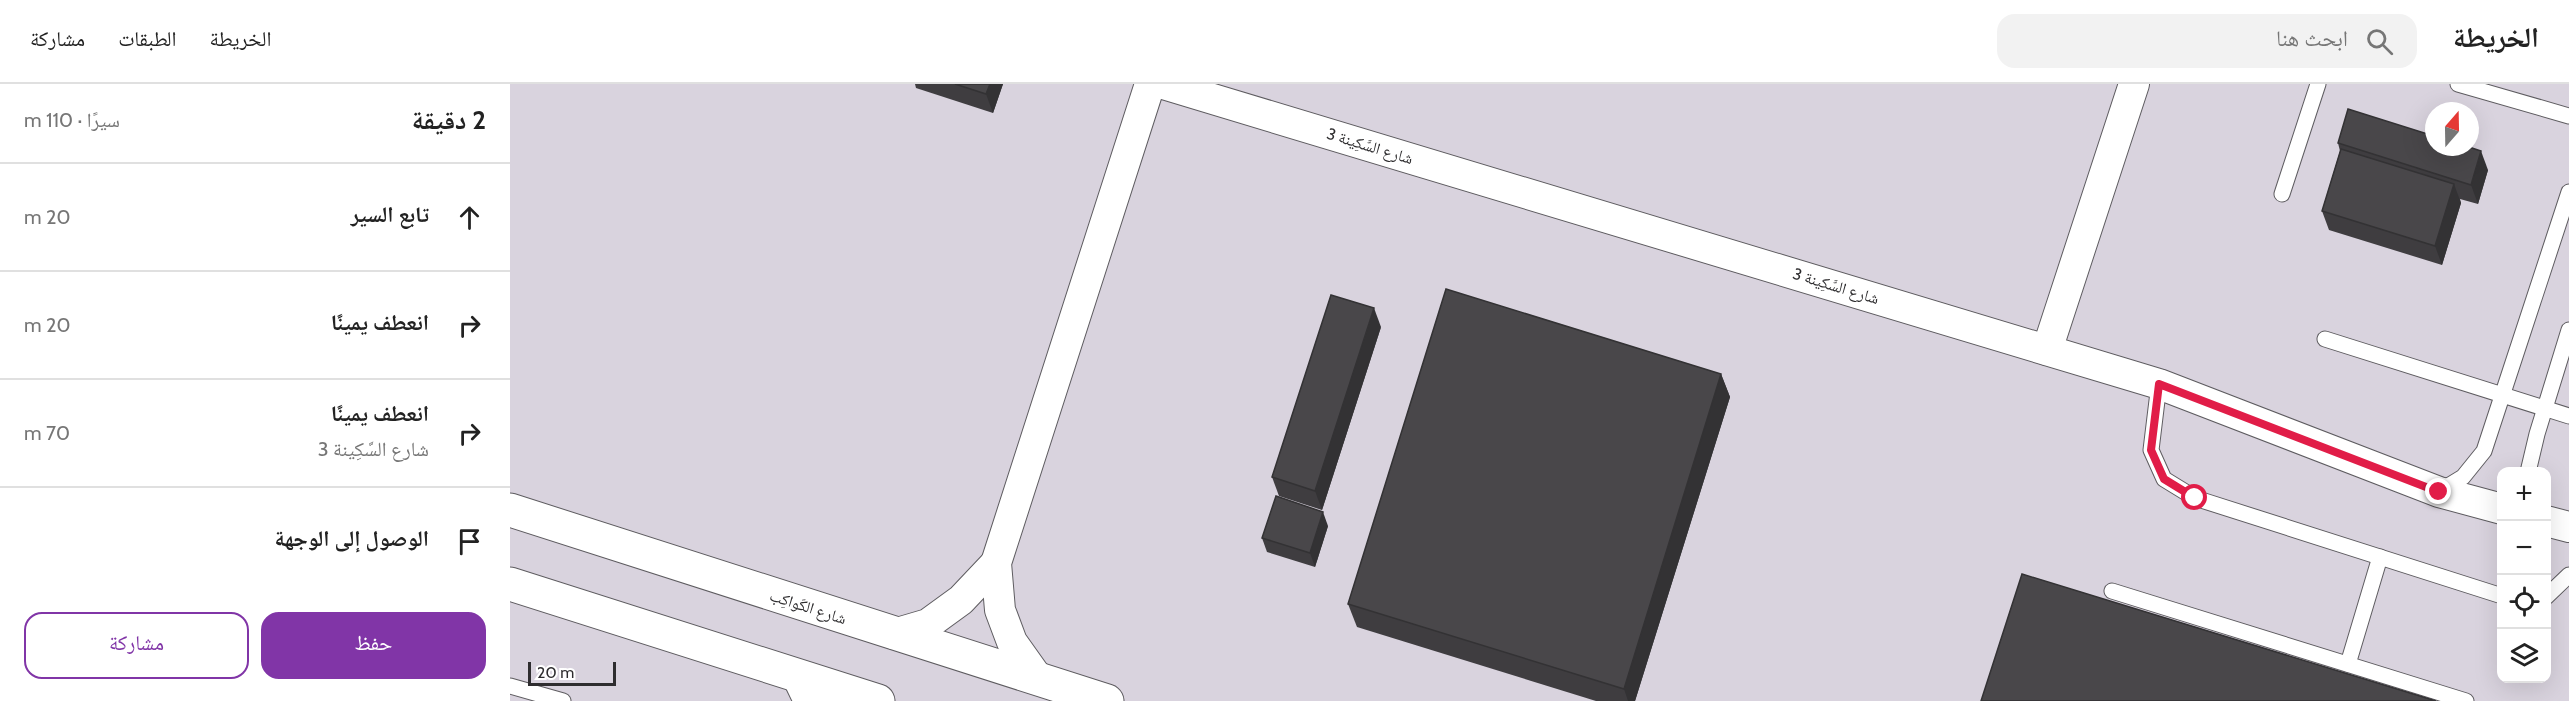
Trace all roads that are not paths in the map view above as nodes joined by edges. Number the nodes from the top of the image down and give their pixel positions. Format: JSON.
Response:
{"nodes":[{"id":1,"x":1150,"y":84,"type":"edge"},
{"id":2,"x":1163,"y":84,"type":"edge"},
{"id":3,"x":2134,"y":84,"type":"edge"},
{"id":4,"x":2318,"y":84,"type":"edge"},
{"id":5,"x":2458,"y":84,"type":"edge"},
{"id":6,"x":2569,"y":116,"type":"edge"},
{"id":7,"x":2569,"y":192,"type":"edge"},
{"id":8,"x":2282,"y":194,"type":"dead end"},
{"id":9,"x":2569,"y":330,"type":"edge"},
{"id":10,"x":2325,"y":339,"type":"dead end"},
{"id":11,"x":2047,"y":350,"type":"junction"},
{"id":12,"x":2159,"y":384,"type":"junction"},
{"id":13,"x":2503,"y":395,"type":"junction"},
{"id":14,"x":2545,"y":408,"type":"junction"},
{"id":15,"x":2569,"y":416,"type":"edge"},
{"id":16,"x":2529,"y":467,"type":"edge"},
{"id":17,"x":2439,"y":492,"type":"junction"},
{"id":18,"x":2497,"y":508,"type":"edge"},
{"id":19,"x":510,"y":510,"type":"edge"},
{"id":20,"x":2551,"y":522,"type":"edge"},
{"id":21,"x":2569,"y":527,"type":"edge"},
{"id":22,"x":2380,"y":557,"type":"junction"},
{"id":23,"x":996,"y":563,"type":"junction"},
{"id":24,"x":2569,"y":575,"type":"edge"},
{"id":25,"x":510,"y":584,"type":"edge"},
{"id":26,"x":2112,"y":591,"type":"dead end"},
{"id":27,"x":2551,"y":593,"type":"edge"},
{"id":28,"x":2497,"y":594,"type":"edge"},
{"id":29,"x":894,"y":634,"type":"junction"},
{"id":30,"x":2348,"y":664,"type":"junction"},
{"id":31,"x":1039,"y":680,"type":"junction"},
{"id":32,"x":510,"y":686,"type":"edge"},
{"id":33,"x":803,"y":689,"type":"edge"},
{"id":34,"x":563,"y":701,"type":"edge"},
{"id":35,"x":878,"y":701,"type":"edge"},
{"id":36,"x":1107,"y":701,"type":"edge"},
{"id":37,"x":2466,"y":701,"type":"edge"}],
"edges":[{"from":1,"to":23,"type":"street"},
{"from":2,"to":11,"type":"street","name":"شارع السَّكِينة 3"},
{"from":3,"to":11,"type":"street"},
{"from":4,"to":8,"type":"lane"},
{"from":5,"to":6,"type":"lane"},
{"from":7,"to":13,"type":"lane"},
{"from":9,"to":14,"type":"lane"},
{"from":10,"to":13,"type":"lane"},
{"from":11,"to":12,"type":"street","name":"شارع السَّكِينة 3"},
{"from":12,"to":17,"type":"street","name":"شارع السَّكِينة 3"},
{"from":12,"to":22,"type":"lane"},
{"from":13,"to":14,"type":"lane"},
{"from":13,"to":17,"type":"lane"},
{"from":14,"to":15,"type":"lane"},
{"from":14,"to":16,"type":"lane"},
{"from":17,"to":18,"type":"street","name":"شارع السَّكِينة 3"},
{"from":19,"to":29,"type":"street","name":"شارع الكَواكِب"},
{"from":20,"to":21,"type":"street"},
{"from":22,"to":28,"type":"lane"},
{"from":22,"to":30,"type":"lane"},
{"from":23,"to":29,"type":"street"},
{"from":23,"to":31,"type":"street"},
{"from":24,"to":27,"type":"lane"},
{"from":25,"to":33,"type":"street"},
{"from":26,"to":30,"type":"lane"},
{"from":29,"to":31,"type":"street","name":"شارع الكَواكِب"},
{"from":30,"to":37,"type":"lane"},
{"from":31,"to":36,"type":"street","name":"شارع الكَواكِب"},
{"from":32,"to":34,"type":"lane"},
{"from":33,"to":35,"type":"street"}]}
